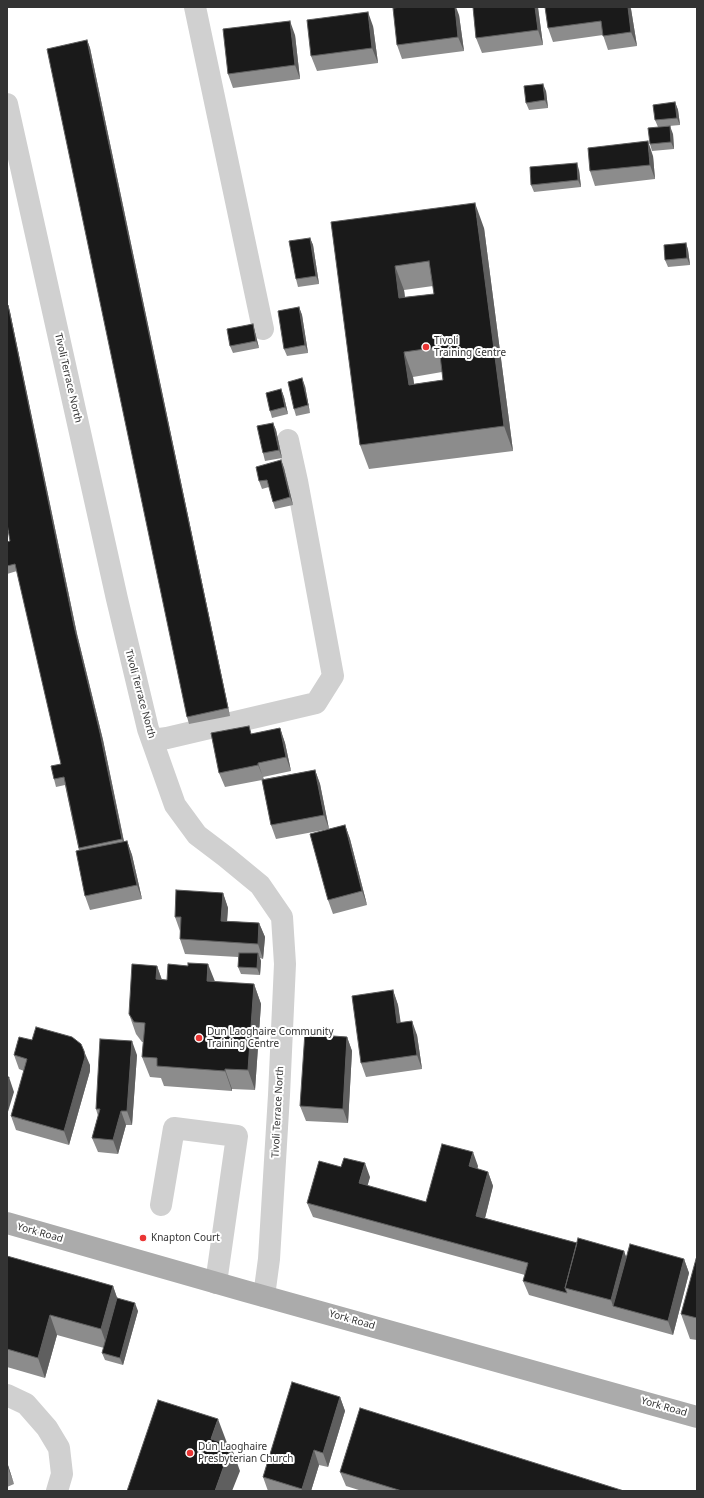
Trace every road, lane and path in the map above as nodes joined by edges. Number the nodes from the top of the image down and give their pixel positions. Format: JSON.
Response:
{"nodes":[{"id":1,"x":195,"y":7,"type":"edge"},
{"id":2,"x":7,"y":104,"type":"edge"},
{"id":3,"x":263,"y":329,"type":"dead end"},
{"id":4,"x":288,"y":440,"type":"dead end"},
{"id":5,"x":152,"y":740,"type":"junction"},
{"id":6,"x":161,"y":1205,"type":"dead end"},
{"id":7,"x":7,"y":1223,"type":"edge"},
{"id":8,"x":216,"y":1283,"type":"junction"},
{"id":9,"x":264,"y":1296,"type":"junction"},
{"id":10,"x":7,"y":1395,"type":"edge"},
{"id":11,"x":697,"y":1417,"type":"edge"},
{"id":12,"x":57,"y":1491,"type":"edge"}],
"edges":[{"from":1,"to":3,"type":"street"},
{"from":2,"to":5,"type":"street","name":"Tivoli Terrace North"},
{"from":4,"to":5,"type":"street"},
{"from":5,"to":9,"type":"street","name":"Tivoli Terrace North"},
{"from":6,"to":8,"type":"street"},
{"from":7,"to":8,"type":"main road","name":"York Road"},
{"from":8,"to":9,"type":"main road","name":"York Road"},
{"from":9,"to":11,"type":"main road","name":"York Road"},
{"from":10,"to":12,"type":"street"}]}
